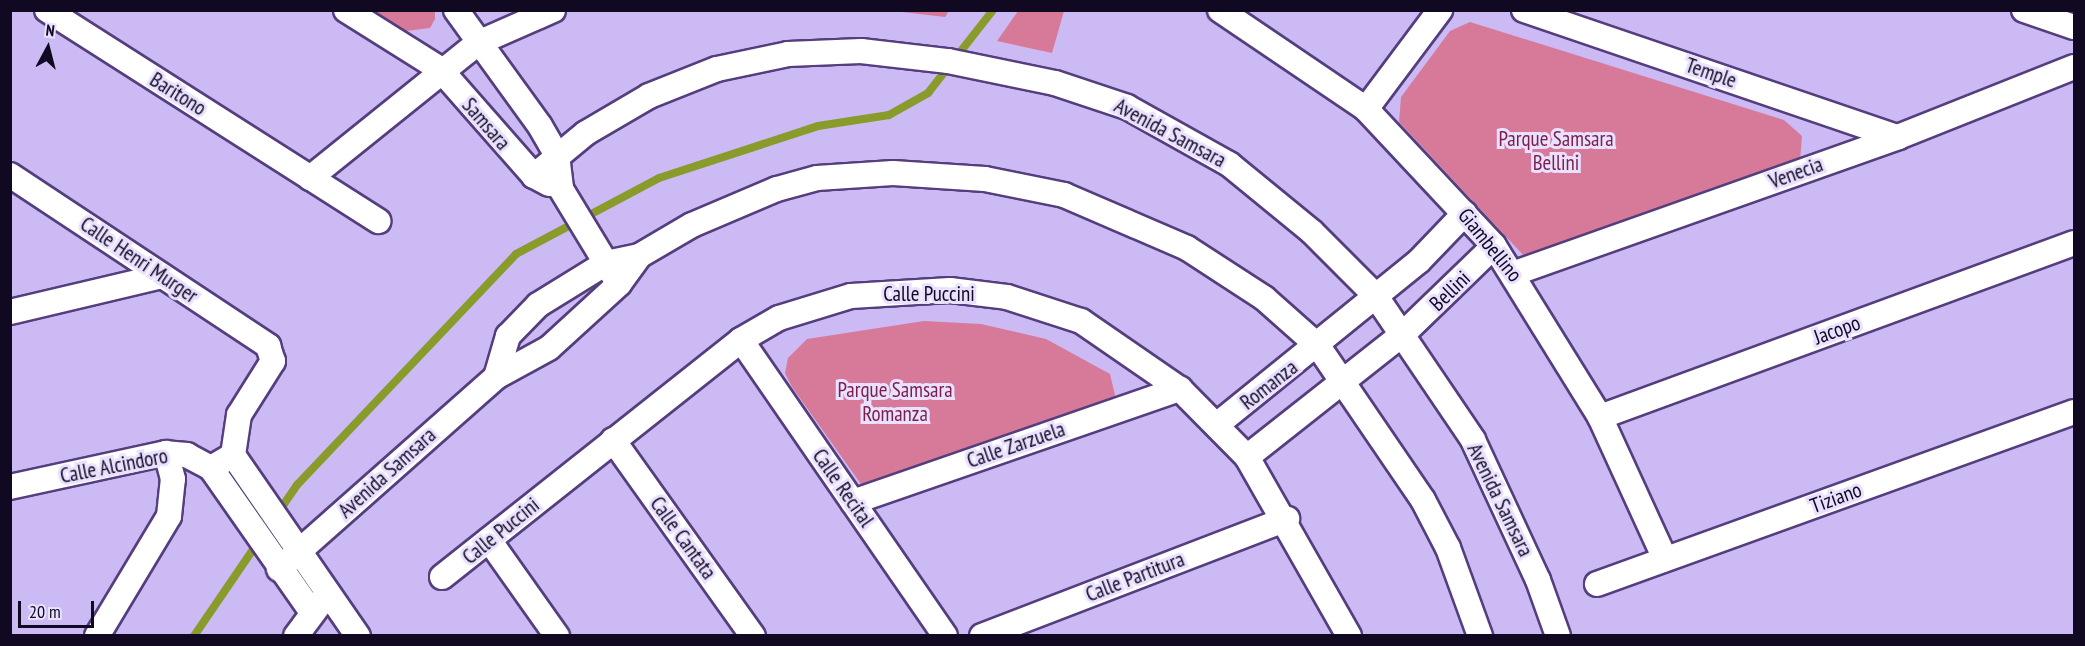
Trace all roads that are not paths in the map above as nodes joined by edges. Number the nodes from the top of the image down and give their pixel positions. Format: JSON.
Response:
{"nodes":[{"id":1,"x":47,"y":10,"type":"edge"},
{"id":2,"x":346,"y":10,"type":"edge"},
{"id":3,"x":456,"y":10,"type":"edge"},
{"id":4,"x":553,"y":10,"type":"edge"},
{"id":5,"x":1440,"y":10,"type":"edge"},
{"id":6,"x":1524,"y":10,"type":"edge"},
{"id":7,"x":2024,"y":10,"type":"edge"},
{"id":8,"x":1232,"y":13,"type":"edge"},
{"id":9,"x":2074,"y":27,"type":"edge"},
{"id":10,"x":478,"y":43,"type":"junction"},
{"id":11,"x":2074,"y":67,"type":"edge"},
{"id":12,"x":440,"y":69,"type":"junction"},
{"id":13,"x":1366,"y":109,"type":"junction"},
{"id":14,"x":1898,"y":137,"type":"junction"},
{"id":15,"x":557,"y":155,"type":"junction"},
{"id":16,"x":10,"y":175,"type":"edge"},
{"id":17,"x":534,"y":176,"type":"junction"},
{"id":18,"x":310,"y":178,"type":"junction"},
{"id":19,"x":561,"y":189,"type":"junction"},
{"id":20,"x":1465,"y":213,"type":"junction"},
{"id":21,"x":378,"y":221,"type":"dead end"},
{"id":22,"x":2074,"y":243,"type":"edge"},
{"id":23,"x":1494,"y":246,"type":"junction"},
{"id":24,"x":639,"y":256,"type":"junction"},
{"id":25,"x":606,"y":262,"type":"junction"},
{"id":26,"x":1515,"y":273,"type":"junction"},
{"id":27,"x":162,"y":276,"type":"junction"},
{"id":28,"x":619,"y":284,"type":"junction"},
{"id":29,"x":1375,"y":295,"type":"junction"},
{"id":30,"x":10,"y":312,"type":"edge"},
{"id":31,"x":1404,"y":333,"type":"junction"},
{"id":32,"x":741,"y":340,"type":"junction"},
{"id":33,"x":1318,"y":346,"type":"junction"},
{"id":34,"x":496,"y":377,"type":"junction"},
{"id":35,"x":1344,"y":379,"type":"junction"},
{"id":36,"x":1180,"y":389,"type":"junction"},
{"id":37,"x":2074,"y":412,"type":"edge"},
{"id":38,"x":1600,"y":417,"type":"junction"},
{"id":39,"x":1219,"y":423,"type":"junction"},
{"id":40,"x":613,"y":441,"type":"junction"},
{"id":41,"x":166,"y":453,"type":"junction"},
{"id":42,"x":233,"y":455,"type":"junction"},
{"id":43,"x":1247,"y":457,"type":"junction"},
{"id":44,"x":211,"y":468,"type":"junction"},
{"id":45,"x":10,"y":487,"type":"edge"},
{"id":46,"x":853,"y":502,"type":"junction"},
{"id":47,"x":1287,"y":519,"type":"junction"},
{"id":48,"x":489,"y":540,"type":"junction"},
{"id":49,"x":300,"y":551,"type":"junction"},
{"id":50,"x":1665,"y":559,"type":"junction"},
{"id":51,"x":279,"y":569,"type":"junction"},
{"id":52,"x":442,"y":577,"type":"dead end"},
{"id":53,"x":1597,"y":584,"type":"dead end"},
{"id":54,"x":320,"y":604,"type":"junction"},
{"id":55,"x":97,"y":636,"type":"edge"},
{"id":56,"x":296,"y":636,"type":"edge"},
{"id":57,"x":358,"y":636,"type":"edge"},
{"id":58,"x":557,"y":636,"type":"edge"},
{"id":59,"x":753,"y":636,"type":"edge"},
{"id":60,"x":945,"y":636,"type":"edge"},
{"id":61,"x":982,"y":636,"type":"edge"},
{"id":62,"x":1349,"y":636,"type":"edge"},
{"id":63,"x":1480,"y":636,"type":"edge"},
{"id":64,"x":1558,"y":636,"type":"edge"}],
"edges":[{"from":1,"to":18,"type":"street","name":"Baritono"},
{"from":2,"to":12,"type":"street","name":"Samsara"},
{"from":3,"to":10,"type":"street","name":"Samsara"},
{"from":4,"to":10,"type":"street"},
{"from":5,"to":13,"type":"street"},
{"from":6,"to":14,"type":"street","name":"Temple"},
{"from":7,"to":9,"type":"street"},
{"from":8,"to":13,"type":"street","name":"Giambellino"},
{"from":10,"to":12,"type":"street"},
{"from":10,"to":15,"type":"street","name":"Samsara"},
{"from":11,"to":14,"type":"street","name":"Venecia"},
{"from":12,"to":17,"type":"street","name":"Samsara"},
{"from":12,"to":18,"type":"street"},
{"from":13,"to":20,"type":"street","name":"Giambellino"},
{"from":14,"to":26,"type":"street","name":"Venecia"},
{"from":15,"to":17,"type":"street","name":"Avenida Samsara"},
{"from":15,"to":19,"type":"street"},
{"from":15,"to":29,"type":"street","name":"Avenida Samsara"},
{"from":16,"to":27,"type":"street","name":"Calle Henri Murger"},
{"from":17,"to":19,"type":"street"},
{"from":18,"to":21,"type":"street","name":"Baritono"},
{"from":19,"to":25,"type":"street"},
{"from":20,"to":23,"type":"street","name":"Giambellino"},
{"from":20,"to":29,"type":"street","name":"Bellini"},
{"from":22,"to":38,"type":"street","name":"Jacopo"},
{"from":23,"to":26,"type":"street","name":"Giambellino"},
{"from":23,"to":31,"type":"street","name":"Bellini"},
{"from":24,"to":25,"type":"street","name":"Avenida Samsara"},
{"from":24,"to":28,"type":"street","name":"Avenida Samsara"},
{"from":24,"to":33,"type":"street","name":"Avenida Samsara"},
{"from":25,"to":28,"type":"street"},
{"from":25,"to":34,"type":"street","name":"Avenida Samsara"},
{"from":26,"to":38,"type":"street","name":"Giambellino"},
{"from":27,"to":30,"type":"street"},
{"from":27,"to":42,"type":"street","name":"Calle Henri Murger"},
{"from":28,"to":34,"type":"street","name":"Avenida Samsara"},
{"from":29,"to":31,"type":"street","name":"Avenida Samsara"},
{"from":29,"to":33,"type":"street","name":"Bellini"},
{"from":31,"to":35,"type":"street","name":"Bellini"},
{"from":31,"to":64,"type":"street","name":"Avenida Samsara"},
{"from":32,"to":36,"type":"street","name":"Calle Puccini"},
{"from":32,"to":40,"type":"street","name":"Calle Puccini"},
{"from":32,"to":46,"type":"street","name":"Calle Recital"},
{"from":33,"to":35,"type":"street","name":"Avenida Samsara"},
{"from":33,"to":39,"type":"street","name":"Romanza"},
{"from":34,"to":49,"type":"street","name":"Avenida Samsara"},
{"from":35,"to":43,"type":"street","name":"Romanza"},
{"from":35,"to":63,"type":"street","name":"Avenida Samsara"},
{"from":36,"to":39,"type":"street","name":"Calle Puccini"},
{"from":36,"to":46,"type":"street","name":"Calle Zarzuela"},
{"from":37,"to":50,"type":"street","name":"Tiziano"},
{"from":38,"to":50,"type":"street","name":"Giambellino"},
{"from":39,"to":43,"type":"street","name":"Calle Puccini"},
{"from":40,"to":48,"type":"street","name":"Calle Puccini"},
{"from":40,"to":59,"type":"street","name":"Calle Cantata"},
{"from":41,"to":44,"type":"street","name":"Calle Alcindoro"},
{"from":41,"to":45,"type":"street","name":"Calle Alcindoro"},
{"from":41,"to":55,"type":"street"},
{"from":42,"to":44,"type":"street"},
{"from":42,"to":49,"type":"street"},
{"from":43,"to":47,"type":"street","name":"Calle Puccini"},
{"from":44,"to":51,"type":"street"},
{"from":46,"to":60,"type":"street","name":"Calle Recital"},
{"from":47,"to":61,"type":"street","name":"Calle Partitura"},
{"from":47,"to":62,"type":"street","name":"Calle Puccini"},
{"from":48,"to":52,"type":"street","name":"Calle Puccini"},
{"from":48,"to":58,"type":"street"},
{"from":49,"to":51,"type":"street","name":"Avenida Samsara"},
{"from":49,"to":54,"type":"street"},
{"from":50,"to":53,"type":"street","name":"Tiziano"},
{"from":51,"to":54,"type":"street"},
{"from":54,"to":56,"type":"street"},
{"from":54,"to":57,"type":"street"}]}
